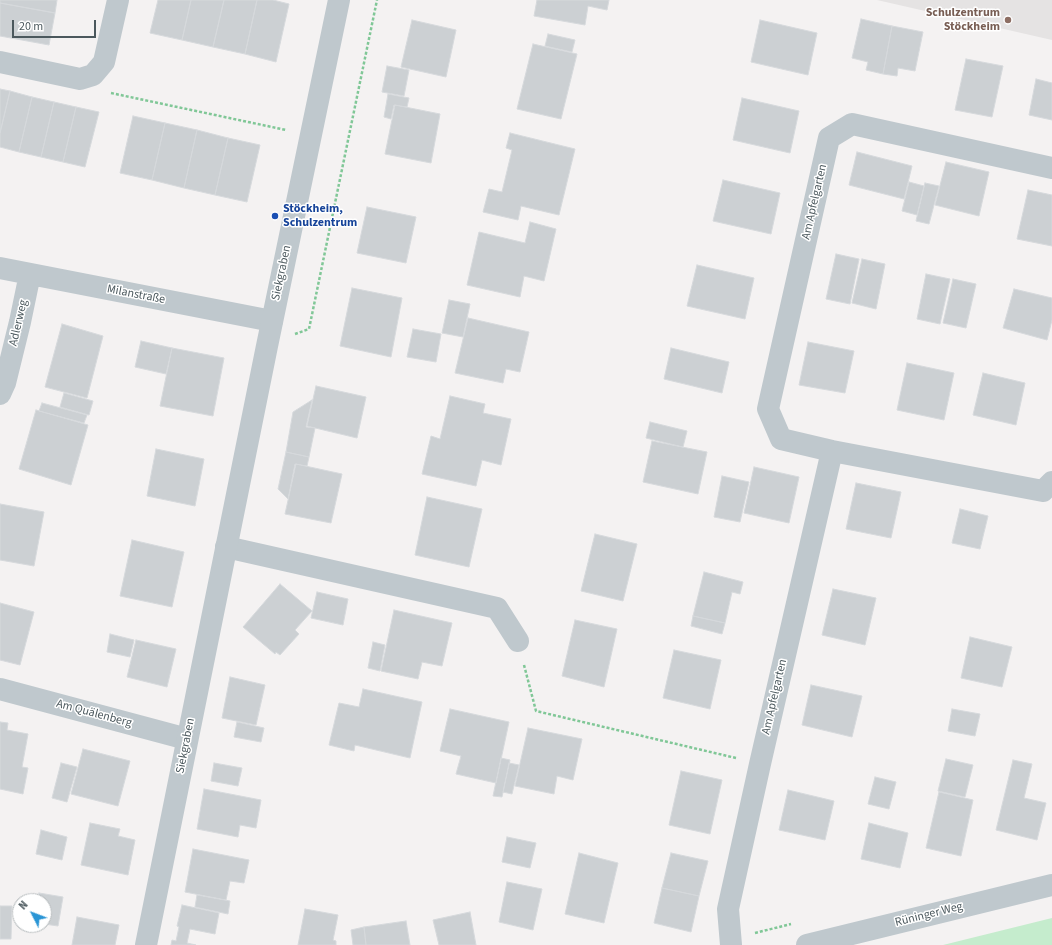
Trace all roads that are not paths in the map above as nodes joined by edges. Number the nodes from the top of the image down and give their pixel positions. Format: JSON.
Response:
{"nodes":[{"id":1,"x":118,"y":0,"type":"edge"},
{"id":2,"x":339,"y":0,"type":"edge"},
{"id":3,"x":0,"y":62,"type":"edge"},
{"id":4,"x":1052,"y":168,"type":"edge"},
{"id":5,"x":0,"y":268,"type":"edge"},
{"id":6,"x":30,"y":274,"type":"junction"},
{"id":7,"x":272,"y":321,"type":"junction"},
{"id":8,"x":0,"y":394,"type":"edge"},
{"id":9,"x":832,"y":451,"type":"junction"},
{"id":10,"x":1052,"y":482,"type":"edge"},
{"id":11,"x":226,"y":547,"type":"junction"},
{"id":12,"x":518,"y":641,"type":"road end"},
{"id":13,"x":0,"y":689,"type":"edge"},
{"id":14,"x":187,"y":739,"type":"junction"},
{"id":15,"x":1052,"y":885,"type":"edge"},
{"id":16,"x":146,"y":945,"type":"edge"},
{"id":17,"x":731,"y":945,"type":"edge"},
{"id":18,"x":806,"y":945,"type":"edge"}],
"edges":[{"from":1,"to":3,"type":"street"},
{"from":2,"to":7,"type":"street","name":"Siekgraben"},
{"from":4,"to":9,"type":"street","name":"Am Apfelgarten"},
{"from":5,"to":6,"type":"street","name":"Milanstraße"},
{"from":6,"to":7,"type":"street","name":"Milanstraße"},
{"from":6,"to":8,"type":"street","name":"Adlerweg"},
{"from":7,"to":11,"type":"street","name":"Siekgraben"},
{"from":9,"to":10,"type":"street","name":"Am Apfelgarten"},
{"from":9,"to":17,"type":"street","name":"Am Apfelgarten"},
{"from":11,"to":12,"type":"street"},
{"from":11,"to":14,"type":"street","name":"Siekgraben"},
{"from":13,"to":14,"type":"street","name":"Am Quälenberg"},
{"from":14,"to":16,"type":"street","name":"Siekgraben"},
{"from":15,"to":18,"type":"street","name":"Rüninger Weg"}]}
